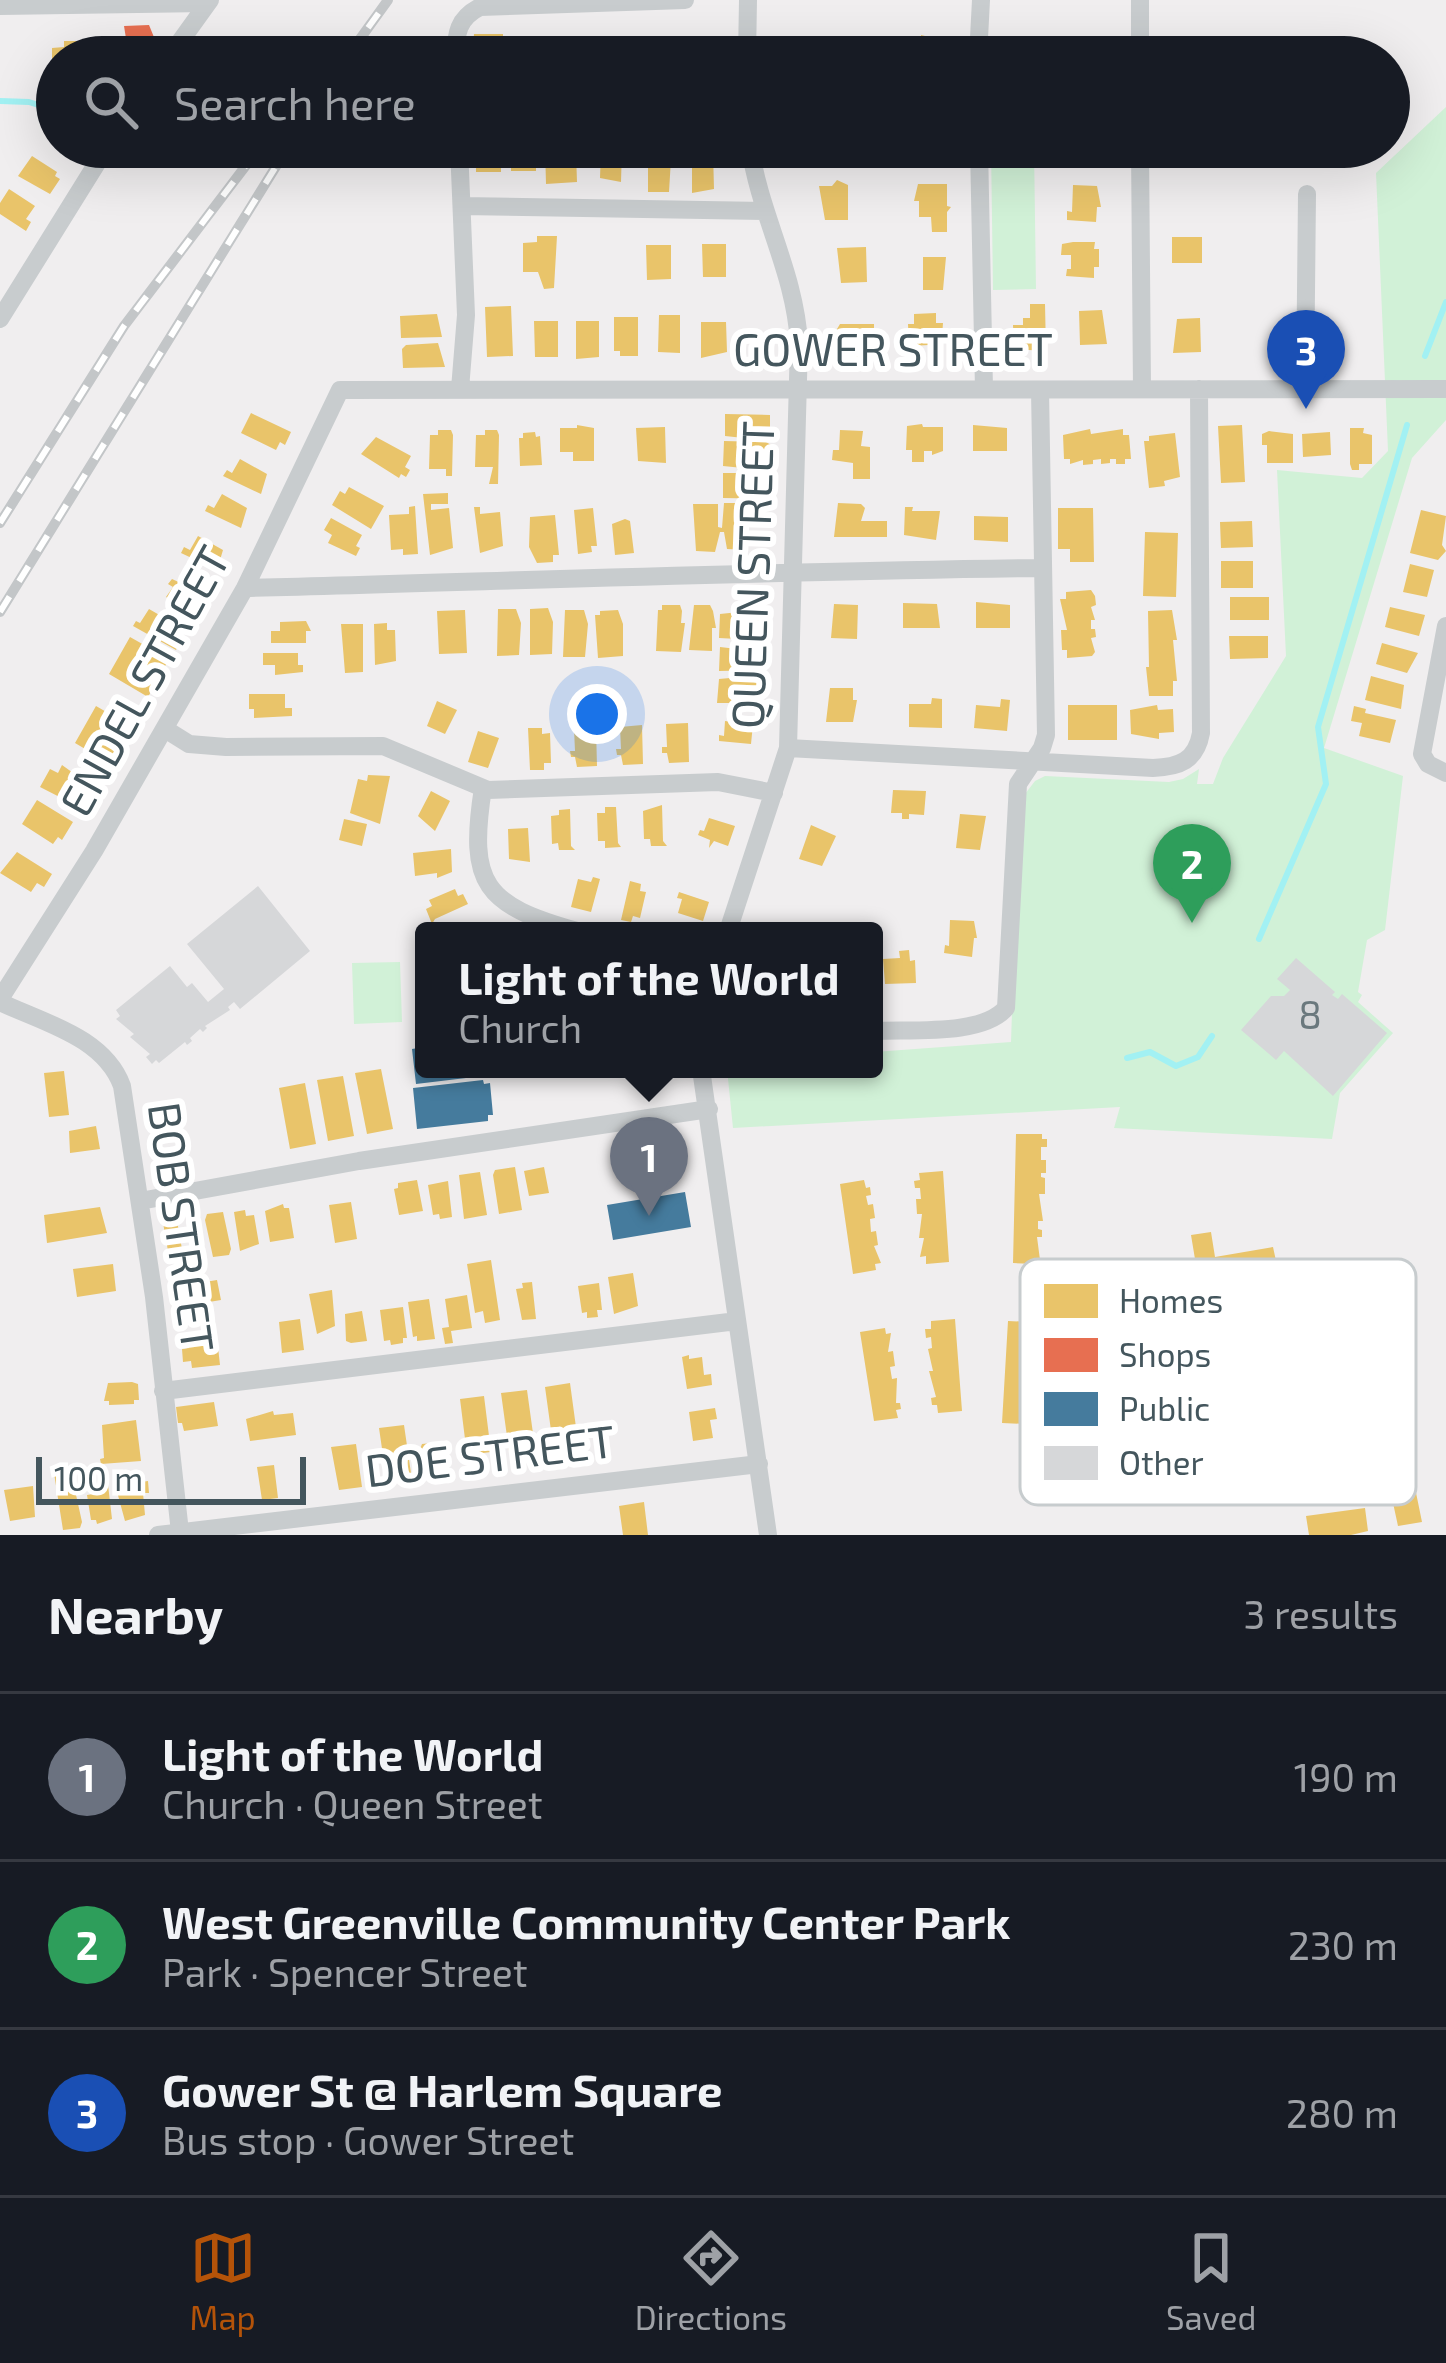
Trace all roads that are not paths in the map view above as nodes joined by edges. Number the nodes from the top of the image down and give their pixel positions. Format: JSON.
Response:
{"nodes":[{"id":1,"x":685,"y":0,"type":"edge"},
{"id":2,"x":748,"y":0,"type":"edge"},
{"id":3,"x":981,"y":0,"type":"edge"},
{"id":4,"x":1140,"y":0,"type":"edge"},
{"id":5,"x":633,"y":1,"type":"edge"},
{"id":6,"x":208,"y":2,"type":"edge"},
{"id":7,"x":2,"y":4,"type":"edge"},
{"id":8,"x":184,"y":36,"type":"edge"},
{"id":9,"x":457,"y":36,"type":"edge"},
{"id":10,"x":747,"y":36,"type":"edge"},
{"id":11,"x":979,"y":36,"type":"edge"},
{"id":12,"x":1140,"y":36,"type":"edge"},
{"id":13,"x":94,"y":168,"type":"edge"},
{"id":14,"x":460,"y":168,"type":"edge"},
{"id":15,"x":755,"y":168,"type":"edge"},
{"id":16,"x":979,"y":168,"type":"edge"},
{"id":17,"x":1140,"y":168,"type":"edge"},
{"id":18,"x":1307,"y":194,"type":"dead end"},
{"id":19,"x":463,"y":206,"type":"junction"},
{"id":20,"x":764,"y":211,"type":"junction"},
{"id":21,"x":0,"y":319,"type":"edge"},
{"id":22,"x":1446,"y":388,"type":"edge"},
{"id":23,"x":460,"y":389,"type":"junction"},
{"id":24,"x":984,"y":389,"type":"junction"},
{"id":25,"x":1142,"y":389,"type":"junction"},
{"id":26,"x":1199,"y":389,"type":"junction"},
{"id":27,"x":1305,"y":389,"type":"junction"},
{"id":28,"x":798,"y":390,"type":"junction"},
{"id":29,"x":1040,"y":390,"type":"junction"},
{"id":30,"x":340,"y":391,"type":"joint"},
{"id":31,"x":1043,"y":568,"type":"junction"},
{"id":32,"x":790,"y":571,"type":"junction"},
{"id":33,"x":245,"y":589,"type":"junction"},
{"id":34,"x":1446,"y":626,"type":"edge"},
{"id":35,"x":165,"y":729,"type":"junction"},
{"id":36,"x":788,"y":748,"type":"junction"},
{"id":37,"x":1031,"y":763,"type":"junction"},
{"id":38,"x":1446,"y":773,"type":"edge"},
{"id":39,"x":483,"y":788,"type":"junction"},
{"id":40,"x":774,"y":793,"type":"junction"},
{"id":41,"x":545,"y":922,"type":"edge"},
{"id":42,"x":731,"y":922,"type":"edge"},
{"id":43,"x":0,"y":1000,"type":"edge"},
{"id":44,"x":883,"y":1030,"type":"edge"},
{"id":45,"x":703,"y":1078,"type":"edge"},
{"id":46,"x":709,"y":1109,"type":"junction"},
{"id":47,"x":140,"y":1201,"type":"junction"},
{"id":48,"x":737,"y":1321,"type":"junction"},
{"id":49,"x":163,"y":1390,"type":"junction"},
{"id":50,"x":759,"y":1464,"type":"junction"},
{"id":51,"x":180,"y":1532,"type":"edge"},
{"id":52,"x":158,"y":1535,"type":"edge"},
{"id":53,"x":768,"y":1535,"type":"edge"}],
"edges":[{"from":1,"to":5,"type":"street"},
{"from":2,"to":10,"type":"street"},
{"from":3,"to":11,"type":"street"},
{"from":4,"to":12,"type":"street"},
{"from":5,"to":9,"type":"street"},
{"from":6,"to":7,"type":"street"},
{"from":6,"to":8,"type":"street"},
{"from":13,"to":21,"type":"street"},
{"from":14,"to":19,"type":"street"},
{"from":15,"to":20,"type":"street","name":"QUEEN STREET"},
{"from":16,"to":24,"type":"street"},
{"from":17,"to":25,"type":"street"},
{"from":18,"to":27,"type":"street"},
{"from":19,"to":20,"type":"street"},
{"from":19,"to":23,"type":"street"},
{"from":20,"to":28,"type":"street","name":"QUEEN STREET"},
{"from":22,"to":27,"type":"street","name":"GOWER STREET"},
{"from":23,"to":28,"type":"street","name":"GOWER STREET"},
{"from":23,"to":30,"type":"street","name":"GOWER STREET"},
{"from":24,"to":28,"type":"street","name":"GOWER STREET"},
{"from":24,"to":29,"type":"street","name":"GOWER STREET"},
{"from":25,"to":26,"type":"street","name":"GOWER STREET"},
{"from":25,"to":29,"type":"street","name":"GOWER STREET"},
{"from":26,"to":27,"type":"street","name":"GOWER STREET"},
{"from":26,"to":37,"type":"street"},
{"from":28,"to":32,"type":"street","name":"QUEEN STREET"},
{"from":29,"to":31,"type":"street"},
{"from":30,"to":33,"type":"street","name":"ENDEL STREET"},
{"from":31,"to":32,"type":"street"},
{"from":31,"to":37,"type":"street"},
{"from":32,"to":33,"type":"street"},
{"from":32,"to":36,"type":"street","name":"QUEEN STREET"},
{"from":33,"to":35,"type":"street","name":"ENDEL STREET"},
{"from":34,"to":38,"type":"street"},
{"from":35,"to":39,"type":"street"},
{"from":35,"to":43,"type":"street","name":"ENDEL STREET"},
{"from":36,"to":37,"type":"street"},
{"from":36,"to":40,"type":"street","name":"QUEEN STREET"},
{"from":37,"to":44,"type":"street"},
{"from":39,"to":40,"type":"street"},
{"from":39,"to":41,"type":"street"},
{"from":40,"to":42,"type":"street","name":"QUEEN STREET"},
{"from":43,"to":47,"type":"street","name":"BOB STREET"},
{"from":45,"to":46,"type":"street"},
{"from":46,"to":47,"type":"street"},
{"from":46,"to":48,"type":"street"},
{"from":47,"to":49,"type":"street","name":"BOB STREET"},
{"from":48,"to":49,"type":"street"},
{"from":48,"to":50,"type":"street"},
{"from":49,"to":51,"type":"street","name":"BOB STREET"},
{"from":50,"to":51,"type":"street","name":"DOE STREET"},
{"from":50,"to":53,"type":"street"},
{"from":51,"to":52,"type":"street","name":"DOE STREET"}]}
